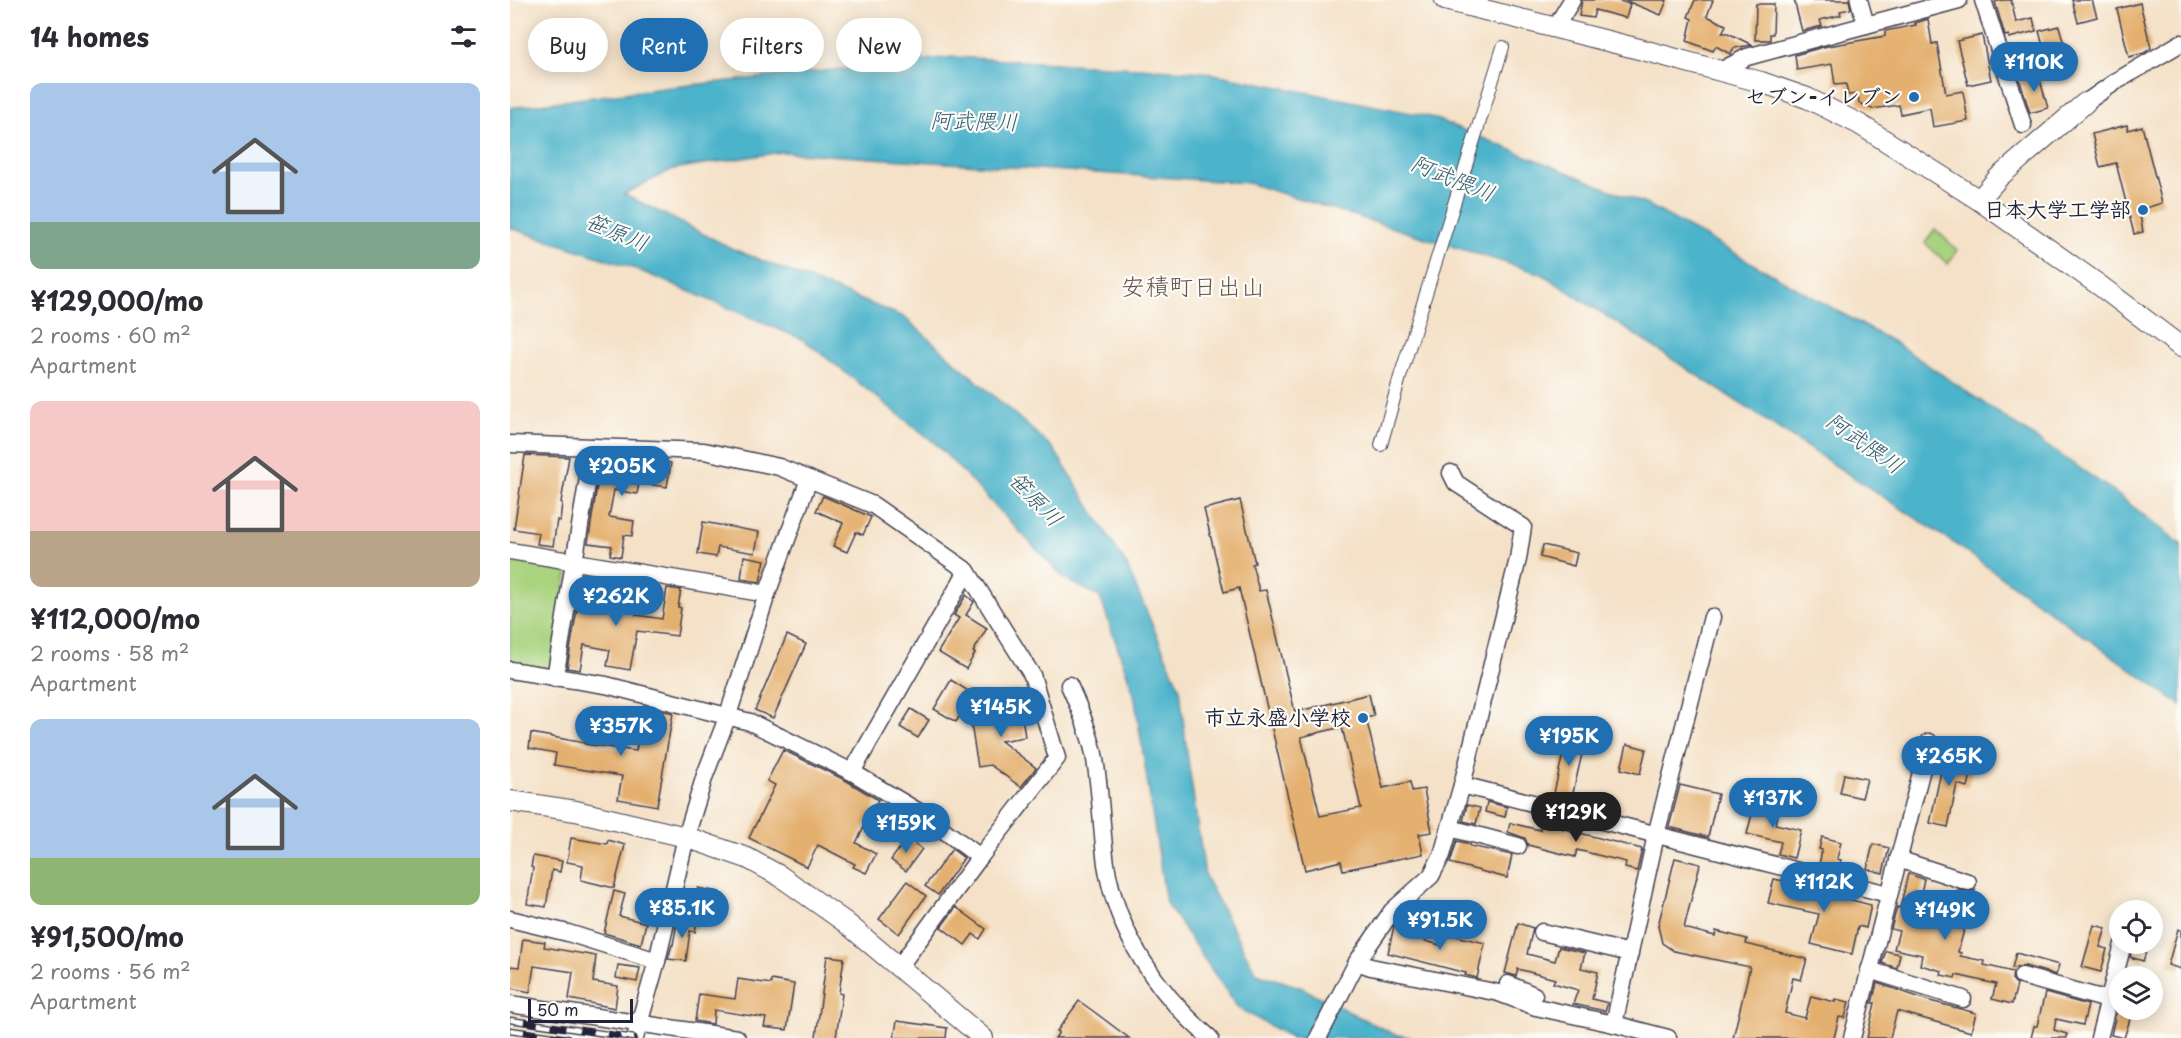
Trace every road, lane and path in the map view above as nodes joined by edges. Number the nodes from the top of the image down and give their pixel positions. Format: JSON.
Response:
{"nodes":[{"id":1,"x":1445,"y":0,"type":"edge"},
{"id":2,"x":1572,"y":0,"type":"edge"},
{"id":3,"x":1859,"y":0,"type":"edge"},
{"id":4,"x":1959,"y":0,"type":"edge"},
{"id":5,"x":1983,"y":0,"type":"edge"},
{"id":6,"x":1901,"y":8,"type":"edge"},
{"id":7,"x":1866,"y":25,"type":"junction"},
{"id":8,"x":1555,"y":28,"type":"junction"},
{"id":9,"x":2181,"y":43,"type":"edge"},
{"id":10,"x":1503,"y":47,"type":"dead end"},
{"id":11,"x":1720,"y":71,"type":"junction"},
{"id":12,"x":2085,"y":103,"type":"joint"},
{"id":13,"x":2023,"y":125,"type":"dead end"},
{"id":14,"x":1979,"y":200,"type":"junction"},
{"id":15,"x":2181,"y":347,"type":"edge"},
{"id":16,"x":510,"y":444,"type":"edge"},
{"id":17,"x":1381,"y":445,"type":"dead end"},
{"id":18,"x":592,"y":447,"type":"junction"},
{"id":19,"x":1451,"y":473,"type":"dead end"},
{"id":20,"x":809,"y":479,"type":"junction"},
{"id":21,"x":510,"y":551,"type":"edge"},
{"id":22,"x":575,"y":562,"type":"junction"},
{"id":23,"x":967,"y":571,"type":"junction"},
{"id":24,"x":767,"y":594,"type":"junction"},
{"id":25,"x":1712,"y":617,"type":"dead end"},
{"id":26,"x":510,"y":670,"type":"edge"},
{"id":27,"x":555,"y":678,"type":"junction"},
{"id":28,"x":1069,"y":685,"type":"dead end"},
{"id":29,"x":727,"y":718,"type":"junction"},
{"id":30,"x":1929,"y":742,"type":"dead end"},
{"id":31,"x":852,"y":772,"type":"junction"},
{"id":32,"x":1462,"y":785,"type":"junction"},
{"id":33,"x":510,"y":801,"type":"edge"},
{"id":34,"x":1450,"y":828,"type":"junction"},
{"id":35,"x":1656,"y":835,"type":"junction"},
{"id":36,"x":686,"y":837,"type":"junction"},
{"id":37,"x":1518,"y":846,"type":"dead end"},
{"id":38,"x":980,"y":857,"type":"junction"},
{"id":39,"x":1898,"y":859,"type":"junction"},
{"id":40,"x":1968,"y":882,"type":"dead end"},
{"id":41,"x":1888,"y":894,"type":"junction"},
{"id":42,"x":510,"y":919,"type":"edge"},
{"id":43,"x":1542,"y":932,"type":"dead end"},
{"id":44,"x":1630,"y":953,"type":"junction"},
{"id":45,"x":2120,"y":954,"type":"edge"},
{"id":46,"x":657,"y":961,"type":"junction"},
{"id":47,"x":1355,"y":965,"type":"junction"},
{"id":48,"x":899,"y":967,"type":"junction"},
{"id":49,"x":1869,"y":970,"type":"junction"},
{"id":50,"x":2022,"y":976,"type":"dead end"},
{"id":51,"x":1508,"y":984,"type":"dead end"},
{"id":52,"x":1963,"y":999,"type":"dead end"},
{"id":53,"x":2108,"y":1000,"type":"junction"},
{"id":54,"x":510,"y":1004,"type":"edge"},
{"id":55,"x":1560,"y":1013,"type":"junction"},
{"id":56,"x":1614,"y":1024,"type":"junction"},
{"id":57,"x":637,"y":1031,"type":"edge"},
{"id":58,"x":737,"y":1038,"type":"edge"},
{"id":59,"x":983,"y":1038,"type":"edge"},
{"id":60,"x":1210,"y":1038,"type":"edge"},
{"id":61,"x":1318,"y":1038,"type":"edge"},
{"id":62,"x":1668,"y":1038,"type":"edge"},
{"id":63,"x":1852,"y":1038,"type":"edge"},
{"id":64,"x":2099,"y":1038,"type":"edge"}],
"edges":[{"from":1,"to":8,"type":"street"},
{"from":2,"to":8,"type":"street"},
{"from":3,"to":7,"type":"street"},
{"from":4,"to":6,"type":"street"},
{"from":5,"to":13,"type":"street"},
{"from":6,"to":7,"type":"street"},
{"from":7,"to":11,"type":"street"},
{"from":8,"to":11,"type":"street"},
{"from":9,"to":12,"type":"street"},
{"from":10,"to":17,"type":"street"},
{"from":11,"to":14,"type":"street"},
{"from":12,"to":14,"type":"street"},
{"from":14,"to":15,"type":"street"},
{"from":16,"to":18,"type":"street"},
{"from":18,"to":20,"type":"street"},
{"from":18,"to":22,"type":"street"},
{"from":19,"to":32,"type":"street"},
{"from":20,"to":23,"type":"street"},
{"from":20,"to":24,"type":"street"},
{"from":21,"to":22,"type":"street"},
{"from":22,"to":24,"type":"street"},
{"from":22,"to":27,"type":"street"},
{"from":23,"to":31,"type":"street"},
{"from":23,"to":38,"type":"street"},
{"from":24,"to":29,"type":"street"},
{"from":25,"to":35,"type":"street"},
{"from":26,"to":27,"type":"street"},
{"from":27,"to":29,"type":"street"},
{"from":28,"to":60,"type":"street"},
{"from":29,"to":31,"type":"street"},
{"from":29,"to":36,"type":"street"},
{"from":30,"to":39,"type":"street"},
{"from":31,"to":38,"type":"street"},
{"from":32,"to":34,"type":"street"},
{"from":32,"to":35,"type":"street"},
{"from":33,"to":36,"type":"street"},
{"from":34,"to":37,"type":"street"},
{"from":34,"to":47,"type":"street"},
{"from":35,"to":41,"type":"street"},
{"from":35,"to":44,"type":"street"},
{"from":36,"to":46,"type":"street"},
{"from":36,"to":48,"type":"street"},
{"from":38,"to":48,"type":"street"},
{"from":39,"to":40,"type":"street"},
{"from":39,"to":41,"type":"street"},
{"from":41,"to":49,"type":"street"},
{"from":42,"to":46,"type":"street"},
{"from":43,"to":44,"type":"street"},
{"from":44,"to":56,"type":"street"},
{"from":45,"to":53,"type":"street"},
{"from":46,"to":57,"type":"street"},
{"from":47,"to":55,"type":"street"},
{"from":47,"to":61,"type":"street"},
{"from":48,"to":59,"type":"street"},
{"from":49,"to":52,"type":"street"},
{"from":49,"to":63,"type":"street"},
{"from":50,"to":53,"type":"street"},
{"from":51,"to":55,"type":"street"},
{"from":53,"to":64,"type":"street"},
{"from":54,"to":57,"type":"street"},
{"from":55,"to":56,"type":"street"},
{"from":56,"to":62,"type":"street"},
{"from":57,"to":58,"type":"street"}]}
